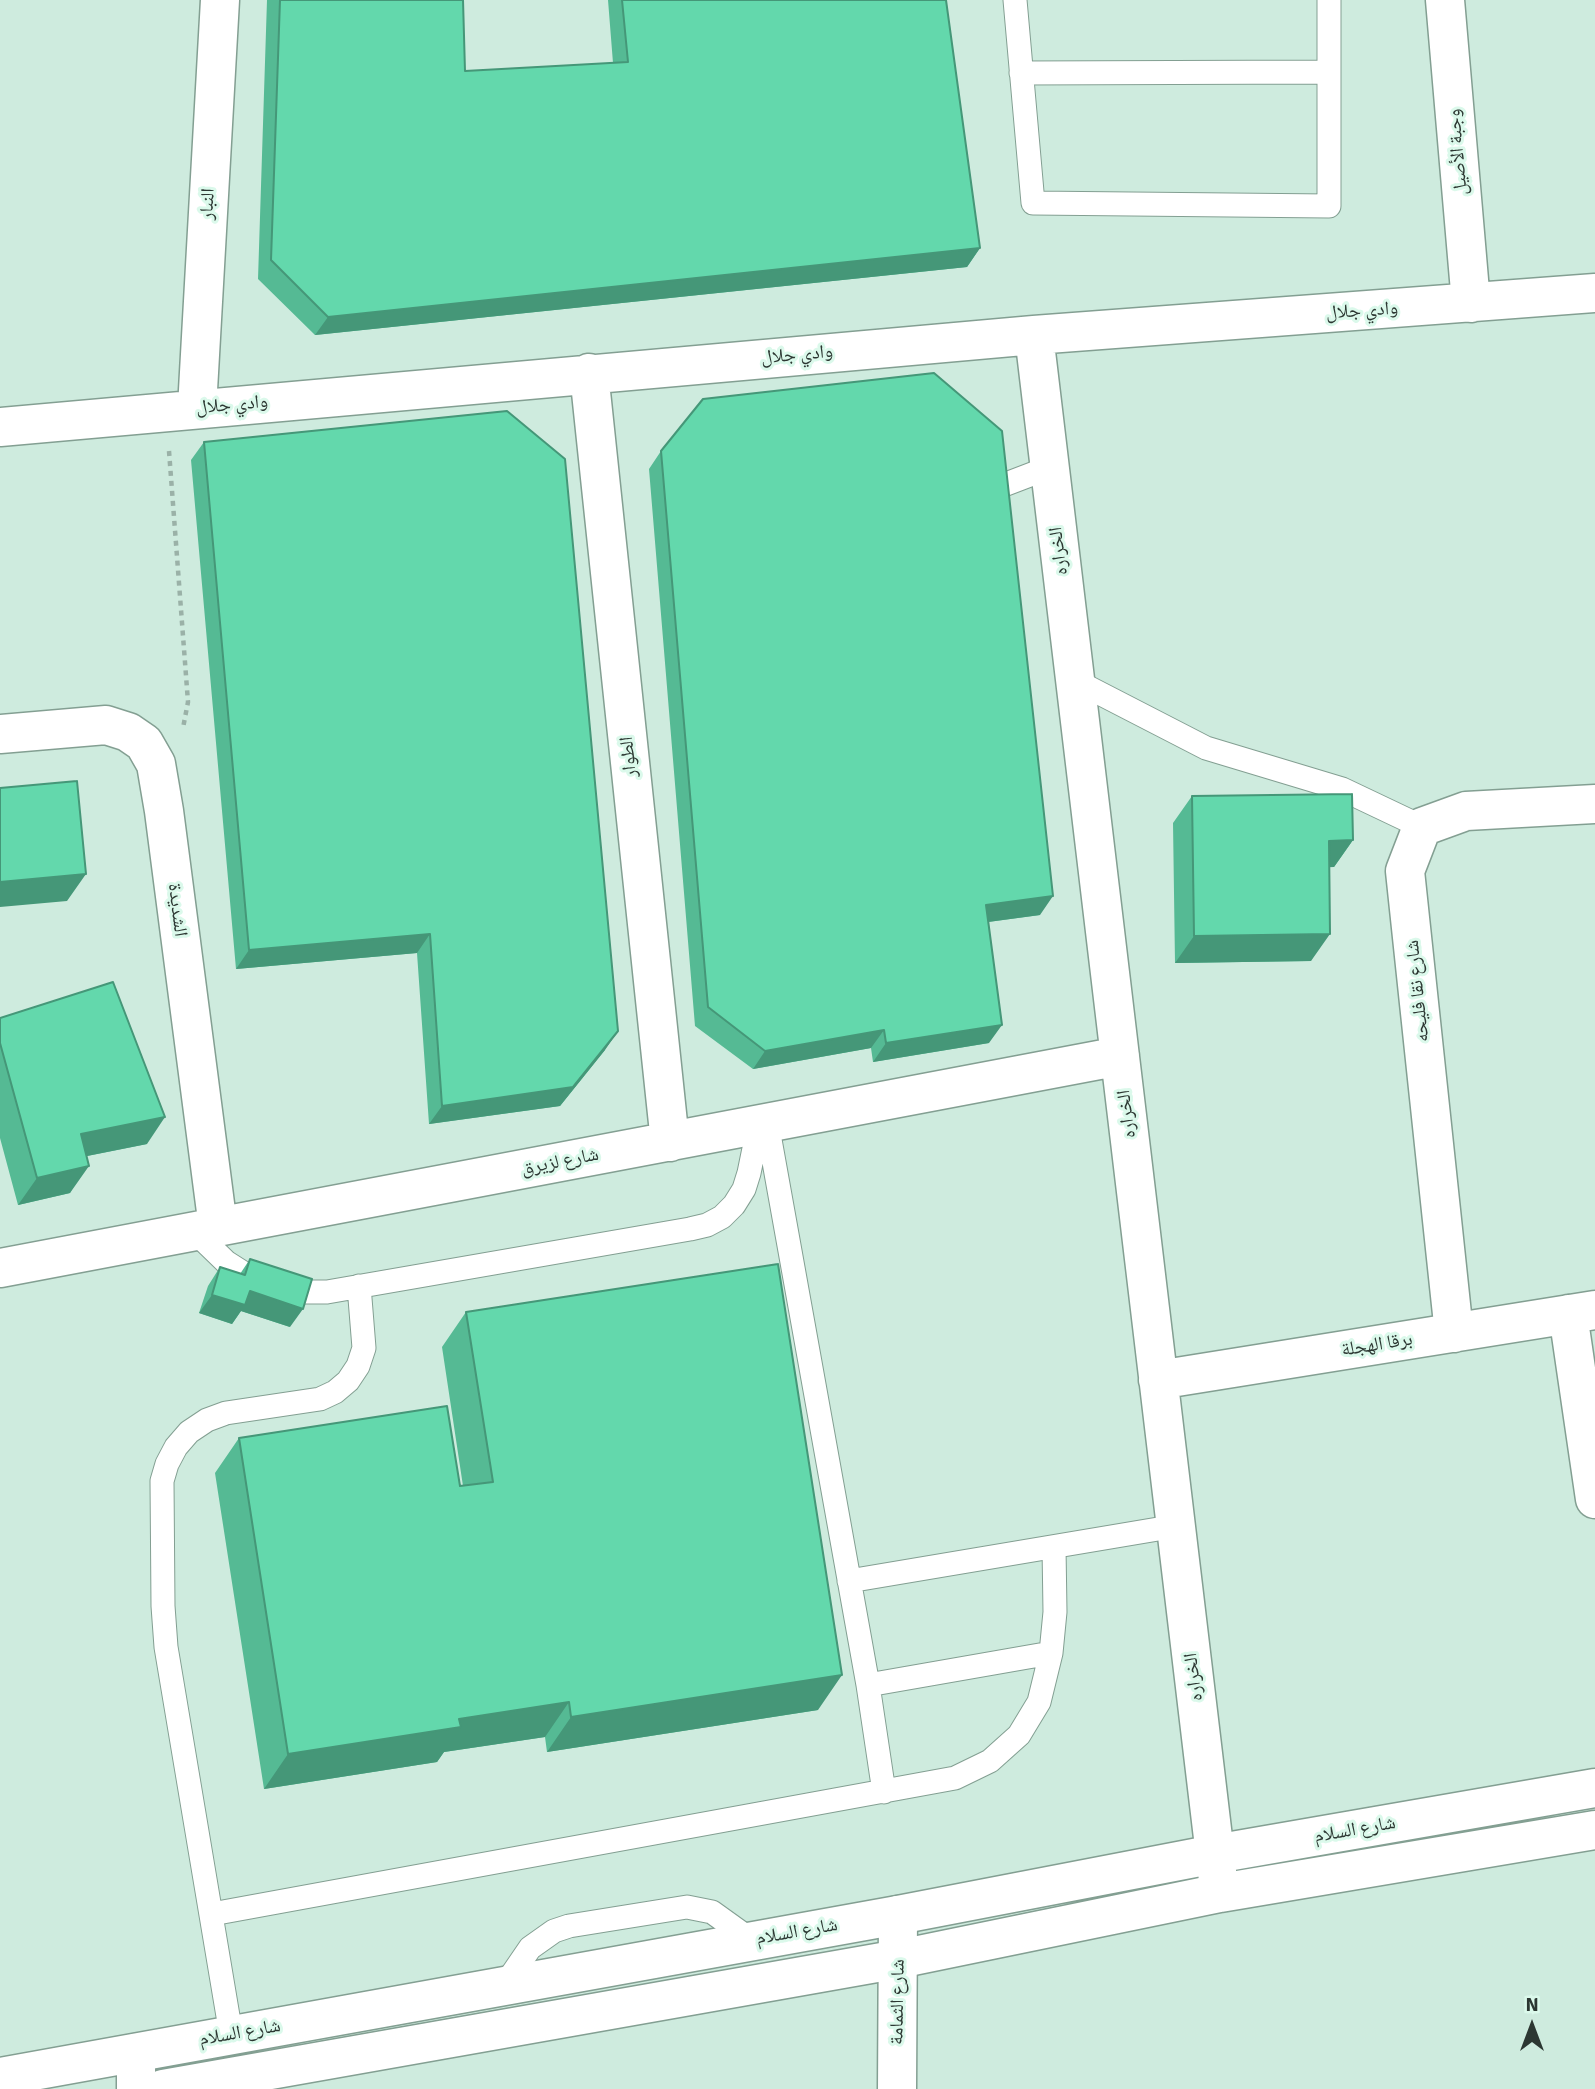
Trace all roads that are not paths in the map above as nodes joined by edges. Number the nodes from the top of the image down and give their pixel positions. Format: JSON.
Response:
{"nodes":[{"id":1,"x":220,"y":0,"type":"edge"},
{"id":2,"x":1015,"y":0,"type":"edge"},
{"id":3,"x":1329,"y":0,"type":"edge"},
{"id":4,"x":1445,"y":0,"type":"edge"},
{"id":5,"x":1329,"y":72,"type":"junction"},
{"id":6,"x":1021,"y":73,"type":"junction"},
{"id":7,"x":1595,"y":293,"type":"edge"},
{"id":8,"x":1471,"y":303,"type":"junction"},
{"id":9,"x":1034,"y":335,"type":"junction"},
{"id":10,"x":589,"y":373,"type":"junction"},
{"id":11,"x":181,"y":410,"type":"junction"},
{"id":12,"x":0,"y":427,"type":"edge"},
{"id":13,"x":1048,"y":468,"type":"junction"},
{"id":14,"x":958,"y":503,"type":"edge"},
{"id":15,"x":1074,"y":680,"type":"junction"},
{"id":16,"x":0,"y":734,"type":"edge"},
{"id":17,"x":1595,"y":804,"type":"edge"},
{"id":18,"x":1422,"y":827,"type":"junction"},
{"id":19,"x":1120,"y":1056,"type":"junction"},
{"id":20,"x":763,"y":1124,"type":"junction"},
{"id":21,"x":670,"y":1142,"type":"junction"},
{"id":22,"x":206,"y":1229,"type":"junction"},
{"id":23,"x":0,"y":1268,"type":"edge"},
{"id":24,"x":359,"y":1286,"type":"junction"},
{"id":25,"x":1581,"y":1312,"type":"edge"},
{"id":26,"x":1454,"y":1333,"type":"junction"},
{"id":27,"x":1158,"y":1380,"type":"junction"},
{"id":28,"x":1595,"y":1499,"type":"edge"},
{"id":29,"x":1176,"y":1526,"type":"junction"},
{"id":30,"x":1054,"y":1547,"type":"junction"},
{"id":31,"x":849,"y":1581,"type":"junction"},
{"id":32,"x":1051,"y":1653,"type":"junction"},
{"id":33,"x":867,"y":1685,"type":"junction"},
{"id":34,"x":1595,"y":1788,"type":"edge"},
{"id":35,"x":884,"y":1791,"type":"junction"},
{"id":36,"x":1595,"y":1830,"type":"edge"},
{"id":37,"x":1215,"y":1854,"type":"junction"},
{"id":38,"x":1220,"y":1893,"type":"junction"},
{"id":39,"x":212,"y":1914,"type":"junction"},
{"id":40,"x":898,"y":1915,"type":"junction"},
{"id":41,"x":899,"y":1959,"type":"junction"},
{"id":42,"x":231,"y":2034,"type":"junction"},
{"id":43,"x":136,"y":2071,"type":"edge"},
{"id":44,"x":0,"y":2077,"type":"edge"},
{"id":45,"x":163,"y":2089,"type":"edge"},
{"id":46,"x":897,"y":2089,"type":"edge"}],
"edges":[{"from":1,"to":11,"type":"street","name":"النبار"},
{"from":2,"to":6,"type":"lane"},
{"from":3,"to":5,"type":"lane"},
{"from":4,"to":8,"type":"street","name":"وجبة الأصيل"},
{"from":5,"to":6,"type":"lane"},
{"from":5,"to":6,"type":"lane"},
{"from":7,"to":8,"type":"street","name":"وادي جلال"},
{"from":8,"to":9,"type":"street","name":"وادي جلال"},
{"from":9,"to":10,"type":"street","name":"وادي جلال"},
{"from":9,"to":13,"type":"street","name":"الخراره"},
{"from":10,"to":11,"type":"street","name":"وادي جلال"},
{"from":10,"to":21,"type":"street","name":"الطوار"},
{"from":11,"to":12,"type":"street","name":"وادي جلال"},
{"from":13,"to":14,"type":"lane"},
{"from":13,"to":15,"type":"street","name":"الخراره"},
{"from":15,"to":18,"type":"lane"},
{"from":15,"to":19,"type":"street","name":"الخراره"},
{"from":16,"to":22,"type":"street","name":"الشديدة"},
{"from":17,"to":18,"type":"street"},
{"from":18,"to":26,"type":"street","name":"شارع نقا فليحه"},
{"from":19,"to":20,"type":"street","name":"شارع لزيرق"},
{"from":19,"to":27,"type":"street","name":"الخراره"},
{"from":20,"to":21,"type":"street","name":"شارع لزيرق"},
{"from":20,"to":24,"type":"lane"},
{"from":20,"to":31,"type":"lane"},
{"from":21,"to":22,"type":"street","name":"شارع لزيرق"},
{"from":22,"to":23,"type":"street","name":"شارع لزيرق"},
{"from":22,"to":24,"type":"lane"},
{"from":24,"to":39,"type":"lane"},
{"from":25,"to":26,"type":"street","name":"برقا الهجلة"},
{"from":25,"to":28,"type":"street"},
{"from":26,"to":27,"type":"street","name":"برقا الهجلة"},
{"from":27,"to":29,"type":"street","name":"الخراره"},
{"from":29,"to":30,"type":"lane"},
{"from":29,"to":37,"type":"street","name":"الخراره"},
{"from":30,"to":31,"type":"lane"},
{"from":30,"to":32,"type":"lane"},
{"from":31,"to":33,"type":"lane"},
{"from":32,"to":33,"type":"lane"},
{"from":32,"to":35,"type":"lane"},
{"from":33,"to":35,"type":"lane"},
{"from":34,"to":37,"type":"street","name":"شارع السلام"},
{"from":35,"to":39,"type":"lane"},
{"from":36,"to":38,"type":"street","name":"شارع السلام"},
{"from":37,"to":38,"type":"street","name":"الخراره"},
{"from":37,"to":40,"type":"street","name":"شارع السلام"},
{"from":38,"to":41,"type":"street","name":"شارع السلام"},
{"from":39,"to":42,"type":"lane"},
{"from":40,"to":41,"type":"street","name":"شارع الثمامة"},
{"from":40,"to":42,"type":"street","name":"شارع السلام"},
{"from":41,"to":45,"type":"street","name":"شارع السلام"},
{"from":41,"to":46,"type":"street","name":"شارع الثمامة"},
{"from":42,"to":43,"type":"street","name":"شارع السلام"},
{"from":43,"to":44,"type":"street","name":"شارع السلام"}]}
